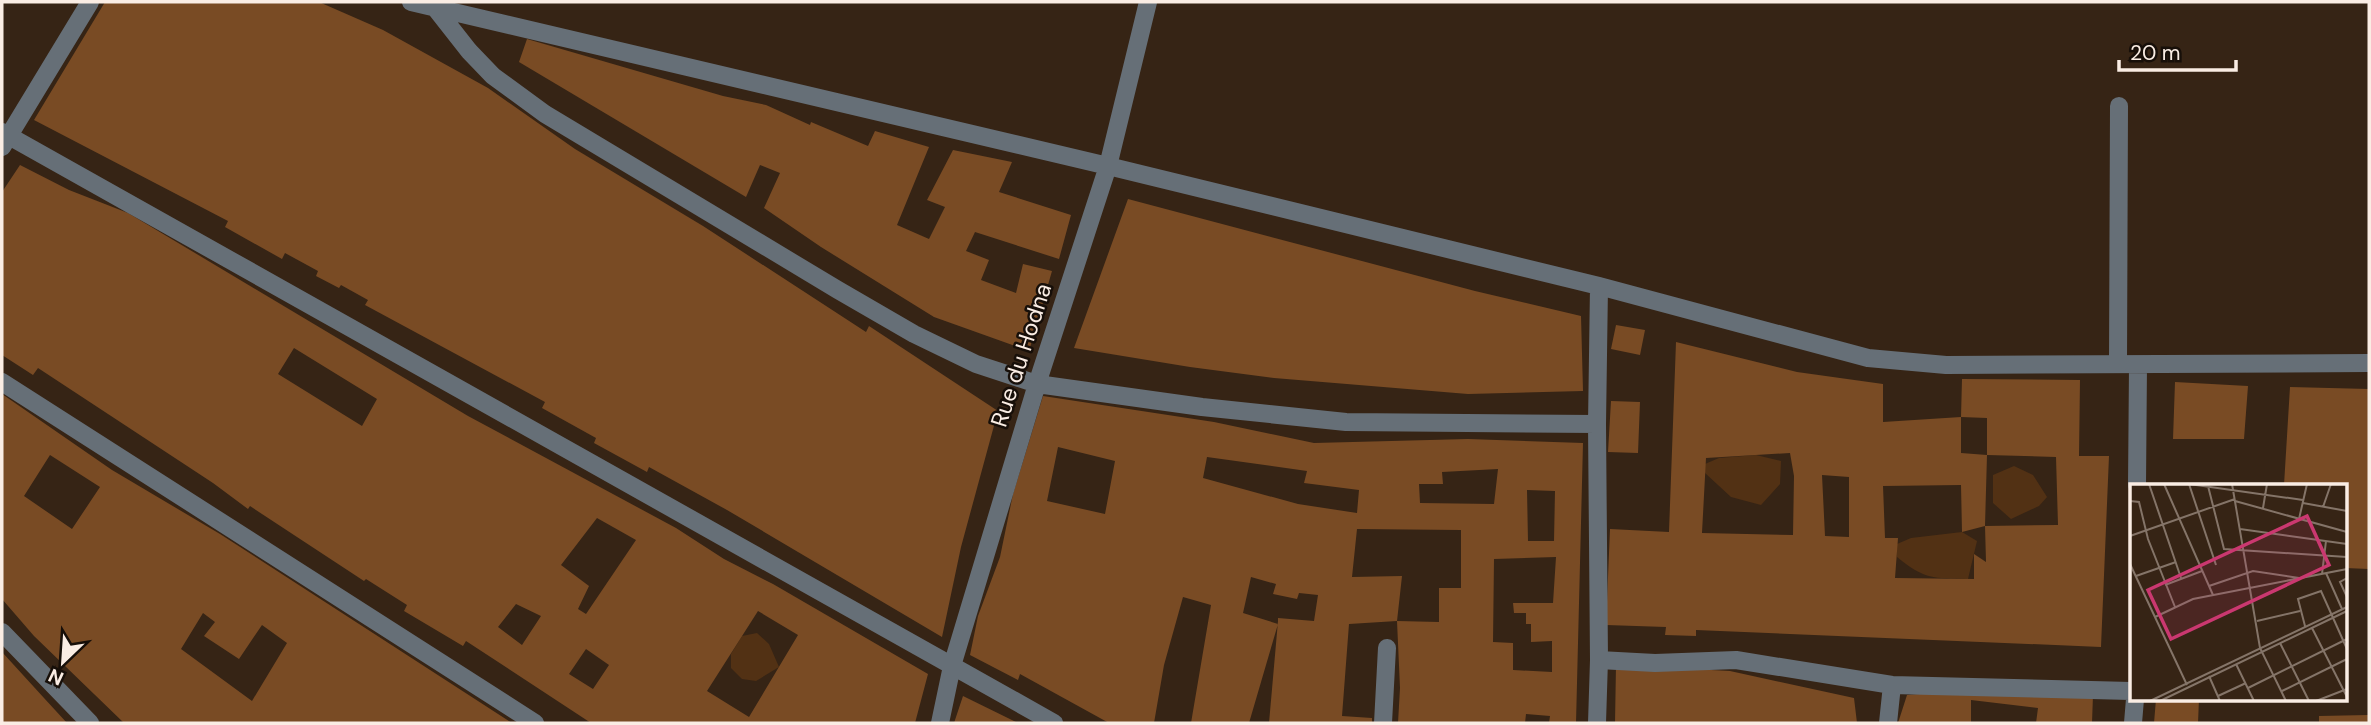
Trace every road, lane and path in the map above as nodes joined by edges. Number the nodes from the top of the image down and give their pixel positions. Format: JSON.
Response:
{"nodes":[{"id":1,"x":90,"y":2,"type":"edge"},
{"id":2,"x":411,"y":2,"type":"edge"},
{"id":3,"x":1147,"y":2,"type":"edge"},
{"id":4,"x":436,"y":9,"type":"junction"},
{"id":5,"x":2119,"y":106,"type":"dead end"},
{"id":6,"x":4,"y":138,"type":"edge"},
{"id":7,"x":1108,"y":166,"type":"junction"},
{"id":8,"x":1600,"y":286,"type":"junction"},
{"id":9,"x":2369,"y":363,"type":"edge"},
{"id":10,"x":2118,"y":364,"type":"junction"},
{"id":11,"x":2138,"y":365,"type":"junction"},
{"id":12,"x":2,"y":382,"type":"edge"},
{"id":13,"x":1037,"y":384,"type":"junction"},
{"id":14,"x":1597,"y":424,"type":"junction"},
{"id":15,"x":2137,"y":484,"type":"edge"},
{"id":16,"x":2,"y":632,"type":"edge"},
{"id":17,"x":1387,"y":648,"type":"dead end"},
{"id":18,"x":1599,"y":660,"type":"junction"},
{"id":19,"x":952,"y":666,"type":"junction"},
{"id":20,"x":1892,"y":685,"type":"junction"},
{"id":21,"x":2130,"y":691,"type":"edge"},
{"id":22,"x":2135,"y":700,"type":"edge"},
{"id":23,"x":90,"y":723,"type":"edge"},
{"id":24,"x":535,"y":723,"type":"edge"},
{"id":25,"x":940,"y":723,"type":"edge"},
{"id":26,"x":1054,"y":723,"type":"edge"},
{"id":27,"x":1383,"y":723,"type":"edge"},
{"id":28,"x":1597,"y":723,"type":"edge"},
{"id":29,"x":1888,"y":723,"type":"edge"},
{"id":30,"x":2133,"y":723,"type":"edge"}],
"edges":[{"from":1,"to":6,"type":"street"},
{"from":2,"to":4,"type":"street"},
{"from":3,"to":7,"type":"street","name":"Rue du Hodna"},
{"from":4,"to":7,"type":"street"},
{"from":4,"to":13,"type":"street"},
{"from":5,"to":10,"type":"street"},
{"from":6,"to":19,"type":"street"},
{"from":7,"to":8,"type":"street"},
{"from":7,"to":13,"type":"street","name":"Rue du Hodna"},
{"from":8,"to":10,"type":"street"},
{"from":8,"to":14,"type":"street"},
{"from":9,"to":11,"type":"street"},
{"from":10,"to":11,"type":"street"},
{"from":11,"to":15,"type":"street"},
{"from":12,"to":24,"type":"street"},
{"from":13,"to":14,"type":"street"},
{"from":13,"to":19,"type":"street","name":"Rue du Hodna"},
{"from":14,"to":18,"type":"street"},
{"from":16,"to":23,"type":"street"},
{"from":17,"to":27,"type":"street"},
{"from":18,"to":20,"type":"street"},
{"from":18,"to":28,"type":"street"},
{"from":19,"to":25,"type":"street","name":"Rue du Hodna"},
{"from":19,"to":26,"type":"street"},
{"from":20,"to":21,"type":"street"},
{"from":20,"to":29,"type":"street"},
{"from":22,"to":30,"type":"street"}]}
